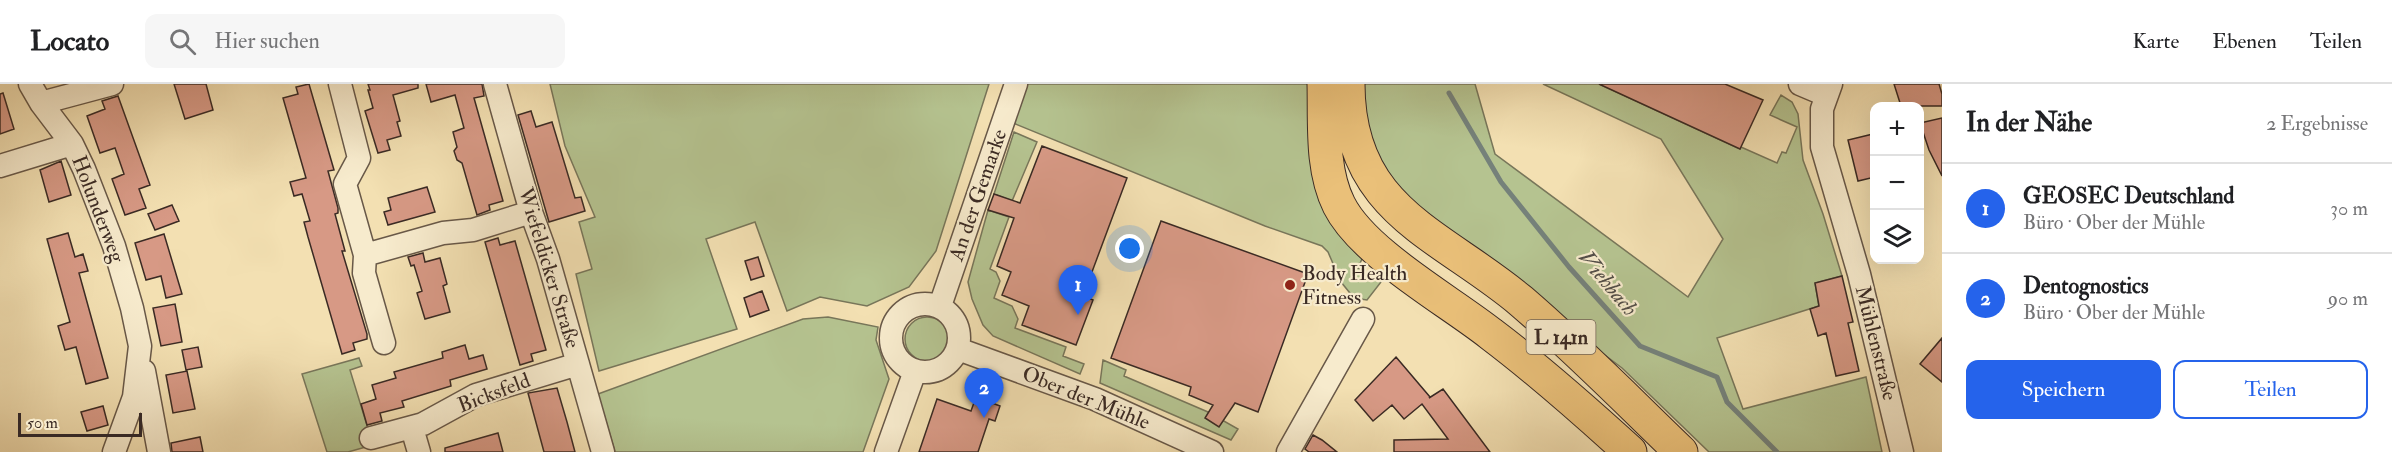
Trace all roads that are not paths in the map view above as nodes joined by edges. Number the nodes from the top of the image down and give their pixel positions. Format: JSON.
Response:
{"nodes":[{"id":1,"x":112,"y":84,"type":"edge"},
{"id":2,"x":340,"y":84,"type":"edge"},
{"id":3,"x":495,"y":84,"type":"edge"},
{"id":4,"x":1016,"y":84,"type":"edge"},
{"id":5,"x":1324,"y":84,"type":"edge"},
{"id":6,"x":1348,"y":84,"type":"edge"},
{"id":7,"x":1800,"y":84,"type":"edge"},
{"id":8,"x":1828,"y":90,"type":"edge"},
{"id":9,"x":36,"y":94,"type":"edge"},
{"id":10,"x":72,"y":144,"type":"junction"},
{"id":11,"x":0,"y":166,"type":"edge"},
{"id":12,"x":531,"y":212,"type":"junction"},
{"id":13,"x":365,"y":255,"type":"junction"},
{"id":14,"x":940,"y":306,"type":"junction"},
{"id":15,"x":1364,"y":319,"type":"dead end"},
{"id":16,"x":384,"y":343,"type":"dead end"},
{"id":17,"x":140,"y":346,"type":"junction"},
{"id":18,"x":958,"y":348,"type":"junction"},
{"id":19,"x":578,"y":364,"type":"junction"},
{"id":20,"x":915,"y":371,"type":"junction"},
{"id":21,"x":412,"y":428,"type":"junction"},
{"id":22,"x":371,"y":438,"type":"dead end"},
{"id":23,"x":114,"y":452,"type":"edge"},
{"id":24,"x":159,"y":452,"type":"edge"},
{"id":25,"x":419,"y":452,"type":"edge"},
{"id":26,"x":603,"y":452,"type":"edge"},
{"id":27,"x":886,"y":452,"type":"edge"},
{"id":28,"x":1212,"y":452,"type":"edge"},
{"id":29,"x":1288,"y":452,"type":"edge"},
{"id":30,"x":1630,"y":452,"type":"edge"},
{"id":31,"x":1680,"y":452,"type":"edge"},
{"id":32,"x":1902,"y":452,"type":"edge"}],
"edges":[{"from":1,"to":9,"type":"street"},
{"from":2,"to":13,"type":"street"},
{"from":3,"to":12,"type":"street","name":"Wiefeldicker Straße"},
{"from":4,"to":14,"type":"street","name":"An der Gemarke"},
{"from":5,"to":30,"type":"highway","number":"L 141n"},
{"from":6,"to":31,"type":"highway","number":"L 141n"},
{"from":7,"to":8,"type":"street","name":"Mühlenstraße"},
{"from":8,"to":32,"type":"street","name":"Mühlenstraße"},
{"from":9,"to":10,"type":"street","name":"Holunderweg"},
{"from":10,"to":11,"type":"street"},
{"from":10,"to":17,"type":"street","name":"Holunderweg"},
{"from":12,"to":13,"type":"street"},
{"from":12,"to":19,"type":"street","name":"Wiefeldicker Straße"},
{"from":13,"to":16,"type":"street"},
{"from":14,"to":18,"type":"street"},
{"from":14,"to":20,"type":"street"},
{"from":15,"to":29,"type":"street"},
{"from":17,"to":23,"type":"street","name":"Holunderweg"},
{"from":17,"to":24,"type":"street","name":"Holunderweg"},
{"from":18,"to":20,"type":"street"},
{"from":18,"to":28,"type":"street","name":"Ober der Mühle"},
{"from":19,"to":21,"type":"street","name":"Bicksfeld"},
{"from":19,"to":26,"type":"street","name":"Wiefeldicker Straße"},
{"from":20,"to":27,"type":"street"},
{"from":21,"to":22,"type":"street","name":"Bicksfeld"},
{"from":21,"to":25,"type":"street"}]}
